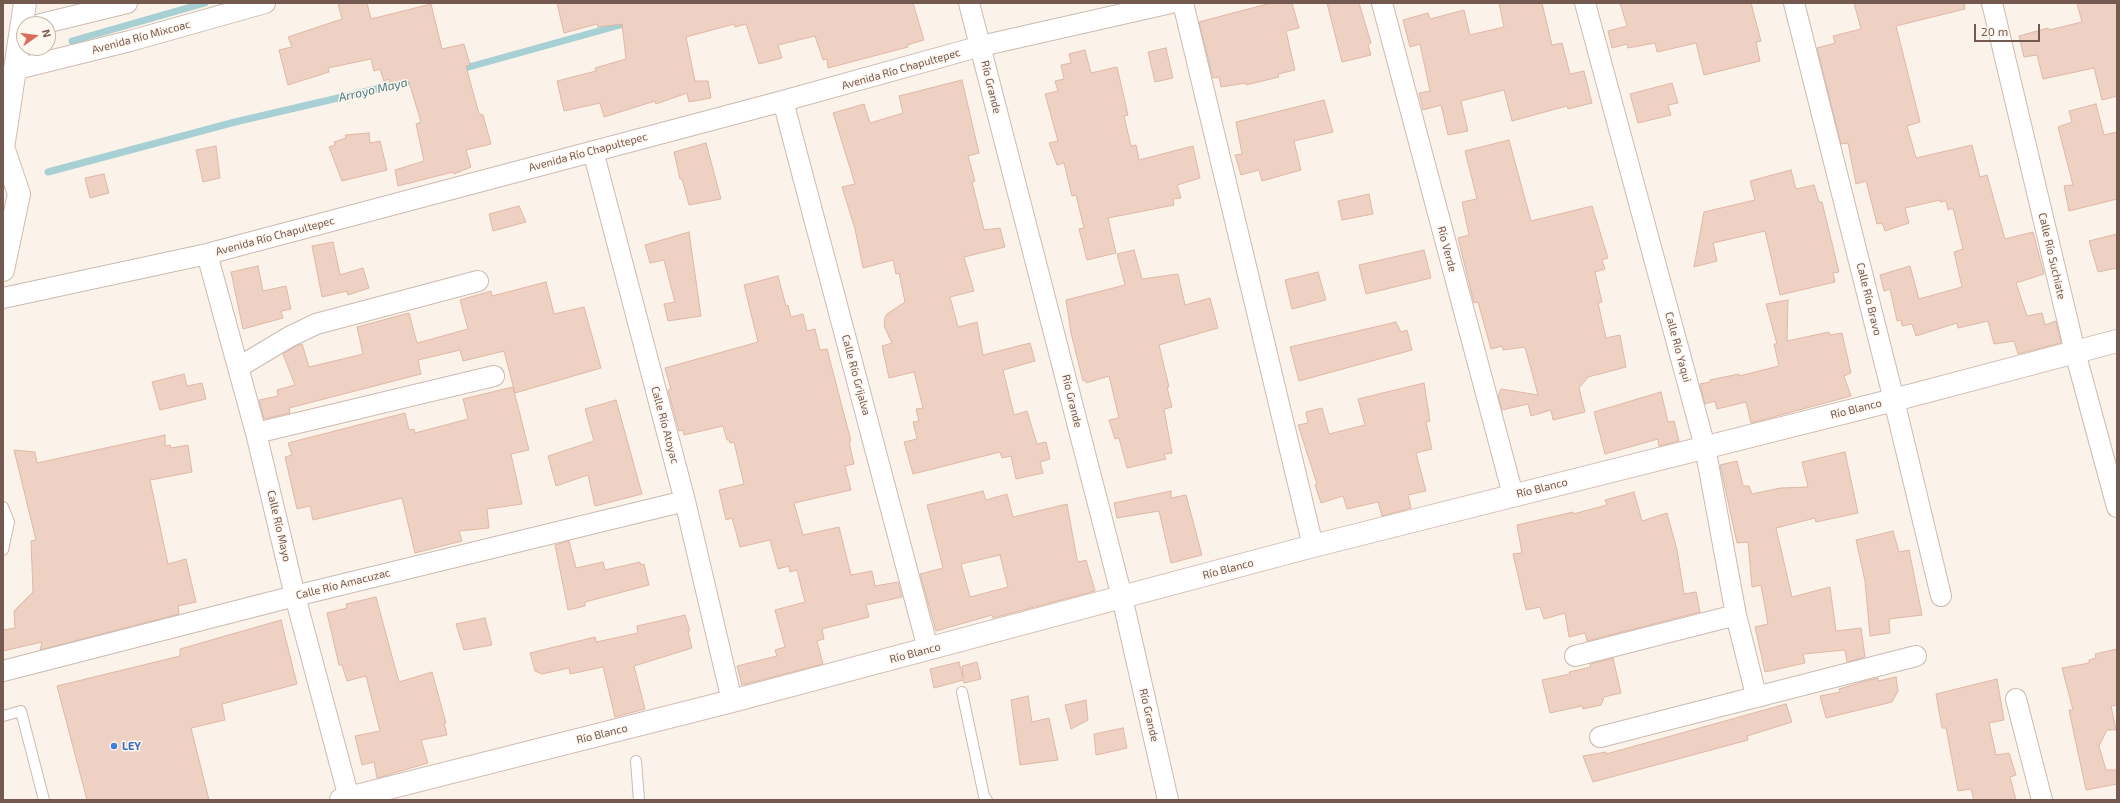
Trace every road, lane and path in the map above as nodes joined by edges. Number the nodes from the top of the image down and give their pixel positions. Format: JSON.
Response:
{"nodes":[{"id":1,"x":26,"y":3,"type":"edge"},
{"id":2,"x":127,"y":3,"type":"edge"},
{"id":3,"x":265,"y":3,"type":"edge"},
{"id":4,"x":969,"y":3,"type":"edge"},
{"id":5,"x":1171,"y":3,"type":"edge"},
{"id":6,"x":1183,"y":3,"type":"edge"},
{"id":7,"x":1382,"y":3,"type":"edge"},
{"id":8,"x":1585,"y":3,"type":"edge"},
{"id":9,"x":1794,"y":3,"type":"edge"},
{"id":10,"x":1992,"y":3,"type":"edge"},
{"id":11,"x":28,"y":16,"type":"edge"},
{"id":12,"x":56,"y":20,"type":"edge"},
{"id":13,"x":981,"y":46,"type":"junction"},
{"id":14,"x":21,"y":56,"type":"edge"},
{"id":15,"x":17,"y":69,"type":"junction"},
{"id":16,"x":784,"y":101,"type":"junction"},
{"id":17,"x":3,"y":148,"type":"edge"},
{"id":18,"x":593,"y":151,"type":"junction"},
{"id":19,"x":208,"y":254,"type":"junction"},
{"id":20,"x":3,"y":270,"type":"edge"},
{"id":21,"x":478,"y":281,"type":"dead end"},
{"id":22,"x":3,"y":298,"type":"edge"},
{"id":23,"x":2117,"y":341,"type":"edge"},
{"id":24,"x":2075,"y":352,"type":"junction"},
{"id":25,"x":239,"y":367,"type":"junction"},
{"id":26,"x":494,"y":376,"type":"dead end"},
{"id":27,"x":1894,"y":400,"type":"junction"},
{"id":28,"x":256,"y":433,"type":"junction"},
{"id":29,"x":1704,"y":447,"type":"junction"},
{"id":30,"x":1513,"y":495,"type":"junction"},
{"id":31,"x":685,"y":501,"type":"junction"},
{"id":32,"x":2117,"y":507,"type":"edge"},
{"id":33,"x":3,"y":508,"type":"edge"},
{"id":34,"x":1313,"y":546,"type":"junction"},
{"id":35,"x":3,"y":550,"type":"edge"},
{"id":36,"x":295,"y":596,"type":"junction"},
{"id":37,"x":1941,"y":596,"type":"dead end"},
{"id":38,"x":1122,"y":597,"type":"junction"},
{"id":39,"x":1736,"y":615,"type":"junction"},
{"id":40,"x":928,"y":649,"type":"junction"},
{"id":41,"x":1575,"y":656,"type":"dead end"},
{"id":42,"x":1916,"y":656,"type":"dead end"},
{"id":43,"x":3,"y":671,"type":"edge"},
{"id":44,"x":962,"y":692,"type":"dead end"},
{"id":45,"x":1756,"y":695,"type":"junction"},
{"id":46,"x":2016,"y":699,"type":"dead end"},
{"id":47,"x":732,"y":701,"type":"junction"},
{"id":48,"x":3,"y":716,"type":"edge"},
{"id":49,"x":1600,"y":737,"type":"dead end"},
{"id":50,"x":636,"y":761,"type":"dead end"},
{"id":51,"x":345,"y":799,"type":"edge"},
{"id":52,"x":44,"y":800,"type":"edge"},
{"id":53,"x":639,"y":800,"type":"edge"},
{"id":54,"x":987,"y":800,"type":"edge"},
{"id":55,"x":1168,"y":800,"type":"edge"},
{"id":56,"x":2042,"y":800,"type":"edge"}],
"edges":[{"from":1,"to":11,"type":"street"},
{"from":2,"to":12,"type":"street"},
{"from":3,"to":15,"type":"street","name":"Avenida Río Mixcoac"},
{"from":4,"to":13,"type":"street","name":"Río Grande"},
{"from":5,"to":13,"type":"street","name":"Avenida Río Chapultepec"},
{"from":6,"to":34,"type":"street"},
{"from":7,"to":30,"type":"street","name":"Río Verde"},
{"from":8,"to":29,"type":"street","name":"Calle Río Yaqui"},
{"from":9,"to":27,"type":"street","name":"Calle Río Bravo"},
{"from":10,"to":24,"type":"street","name":"Calle Río Suchiate"},
{"from":13,"to":16,"type":"street","name":"Avenida Río Chapultepec"},
{"from":13,"to":38,"type":"street","name":"Río Grande"},
{"from":14,"to":15,"type":"street"},
{"from":15,"to":17,"type":"street"},
{"from":16,"to":18,"type":"street","name":"Avenida Río Chapultepec"},
{"from":16,"to":40,"type":"street","name":"Calle Río Grijalva"},
{"from":17,"to":20,"type":"street"},
{"from":18,"to":19,"type":"street","name":"Avenida Río Chapultepec"},
{"from":18,"to":31,"type":"street","name":"Calle Río Atoyac"},
{"from":19,"to":22,"type":"street","name":"Avenida Río Chapultepec"},
{"from":19,"to":25,"type":"street","name":"Calle Río Mayo"},
{"from":21,"to":25,"type":"street"},
{"from":23,"to":24,"type":"street","name":"Río Blanco"},
{"from":24,"to":27,"type":"street","name":"Río Blanco"},
{"from":24,"to":32,"type":"street","name":"Calle Río Suchiate"},
{"from":25,"to":28,"type":"street","name":"Calle Río Mayo"},
{"from":26,"to":28,"type":"street"},
{"from":27,"to":29,"type":"street","name":"Río Blanco"},
{"from":27,"to":37,"type":"street","name":"Calle Río Bravo"},
{"from":28,"to":36,"type":"street","name":"Calle Río Mayo"},
{"from":29,"to":30,"type":"street","name":"Río Blanco"},
{"from":29,"to":39,"type":"street","name":"Calle Río Yaqui"},
{"from":30,"to":34,"type":"street","name":"Río Blanco"},
{"from":31,"to":36,"type":"street","name":"Calle Río Amacuzac"},
{"from":31,"to":47,"type":"street","name":"Calle Río Atoyac"},
{"from":33,"to":35,"type":"lane"},
{"from":34,"to":38,"type":"street","name":"Río Blanco"},
{"from":36,"to":43,"type":"street","name":"Calle Río Amacuzac"},
{"from":36,"to":51,"type":"street","name":"Calle Río Mayo"},
{"from":38,"to":40,"type":"street","name":"Río Blanco"},
{"from":38,"to":55,"type":"street","name":"Río Grande"},
{"from":39,"to":41,"type":"street"},
{"from":39,"to":45,"type":"street","name":"Calle Río Yaqui"},
{"from":40,"to":47,"type":"street","name":"Río Blanco"},
{"from":42,"to":45,"type":"street"},
{"from":44,"to":54,"type":"lane"},
{"from":45,"to":49,"type":"street"},
{"from":46,"to":56,"type":"street"},
{"from":47,"to":51,"type":"street","name":"Río Blanco"},
{"from":48,"to":52,"type":"lane"},
{"from":50,"to":53,"type":"lane"}]}
